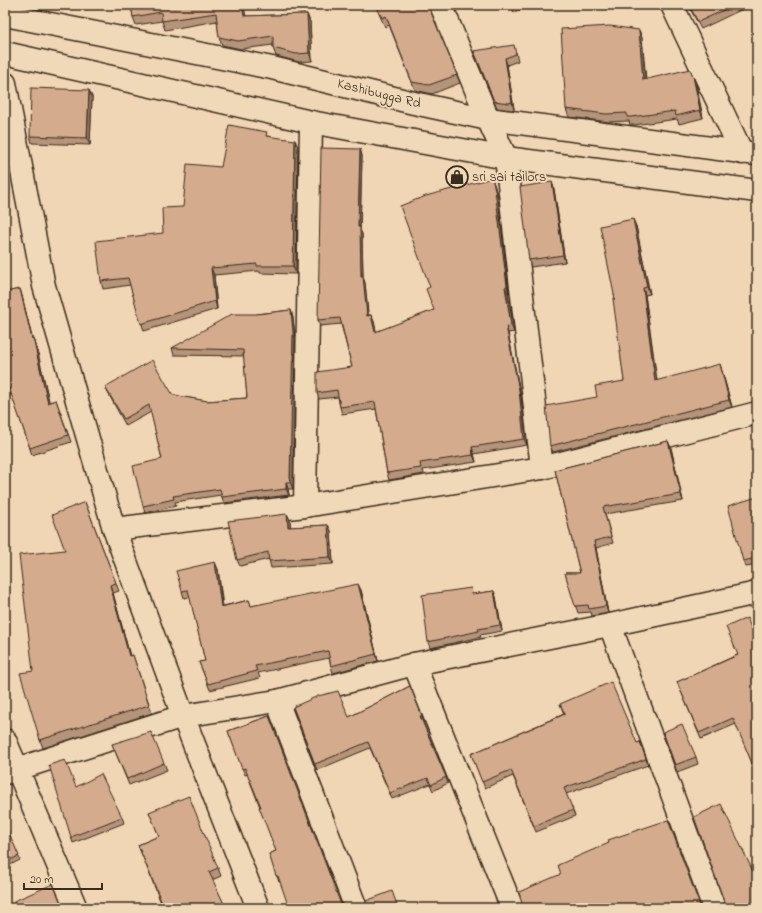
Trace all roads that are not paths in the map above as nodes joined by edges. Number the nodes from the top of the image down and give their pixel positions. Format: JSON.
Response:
{"nodes":[{"id":1,"x":441,"y":5,"type":"edge"},
{"id":2,"x":672,"y":5,"type":"edge"},
{"id":3,"x":5,"y":15,"type":"edge"},
{"id":4,"x":5,"y":53,"type":"edge"},
{"id":5,"x":5,"y":83,"type":"edge"},
{"id":6,"x":488,"y":119,"type":"junction"},
{"id":7,"x":311,"y":122,"type":"junction"},
{"id":8,"x":750,"y":153,"type":"edge"},
{"id":9,"x":506,"y":158,"type":"junction"},
{"id":10,"x":757,"y":191,"type":"edge"},
{"id":11,"x":757,"y":413,"type":"edge"},
{"id":12,"x":542,"y":468,"type":"junction"},
{"id":13,"x":305,"y":506,"type":"junction"},
{"id":14,"x":114,"y":529,"type":"junction"},
{"id":15,"x":757,"y":593,"type":"edge"},
{"id":16,"x":610,"y":625,"type":"junction"},
{"id":17,"x":414,"y":664,"type":"junction"},
{"id":18,"x":277,"y":701,"type":"junction"},
{"id":19,"x":183,"y":716,"type":"junction"},
{"id":20,"x":5,"y":740,"type":"edge"},
{"id":21,"x":11,"y":772,"type":"edge"},
{"id":22,"x":76,"y":908,"type":"edge"},
{"id":23,"x":258,"y":908,"type":"edge"},
{"id":24,"x":356,"y":908,"type":"edge"},
{"id":25,"x":512,"y":908,"type":"edge"},
{"id":26,"x":714,"y":908,"type":"edge"}],
"edges":[{"from":1,"to":6,"type":"street"},
{"from":2,"to":8,"type":"street"},
{"from":3,"to":6,"type":"street","name":"Kashibugga Rd"},
{"from":4,"to":7,"type":"street"},
{"from":5,"to":14,"type":"street"},
{"from":6,"to":8,"type":"street","name":"Kashibugga Rd"},
{"from":6,"to":9,"type":"street"},
{"from":7,"to":9,"type":"street"},
{"from":7,"to":13,"type":"street"},
{"from":9,"to":10,"type":"street"},
{"from":9,"to":12,"type":"street"},
{"from":11,"to":12,"type":"street"},
{"from":12,"to":13,"type":"street"},
{"from":13,"to":14,"type":"street"},
{"from":14,"to":19,"type":"street"},
{"from":15,"to":16,"type":"street"},
{"from":16,"to":17,"type":"street"},
{"from":16,"to":26,"type":"street"},
{"from":17,"to":18,"type":"street"},
{"from":17,"to":25,"type":"street"},
{"from":18,"to":19,"type":"street"},
{"from":18,"to":24,"type":"street"},
{"from":19,"to":21,"type":"street"},
{"from":19,"to":23,"type":"street"},
{"from":20,"to":21,"type":"street"},
{"from":21,"to":22,"type":"street"}]}
